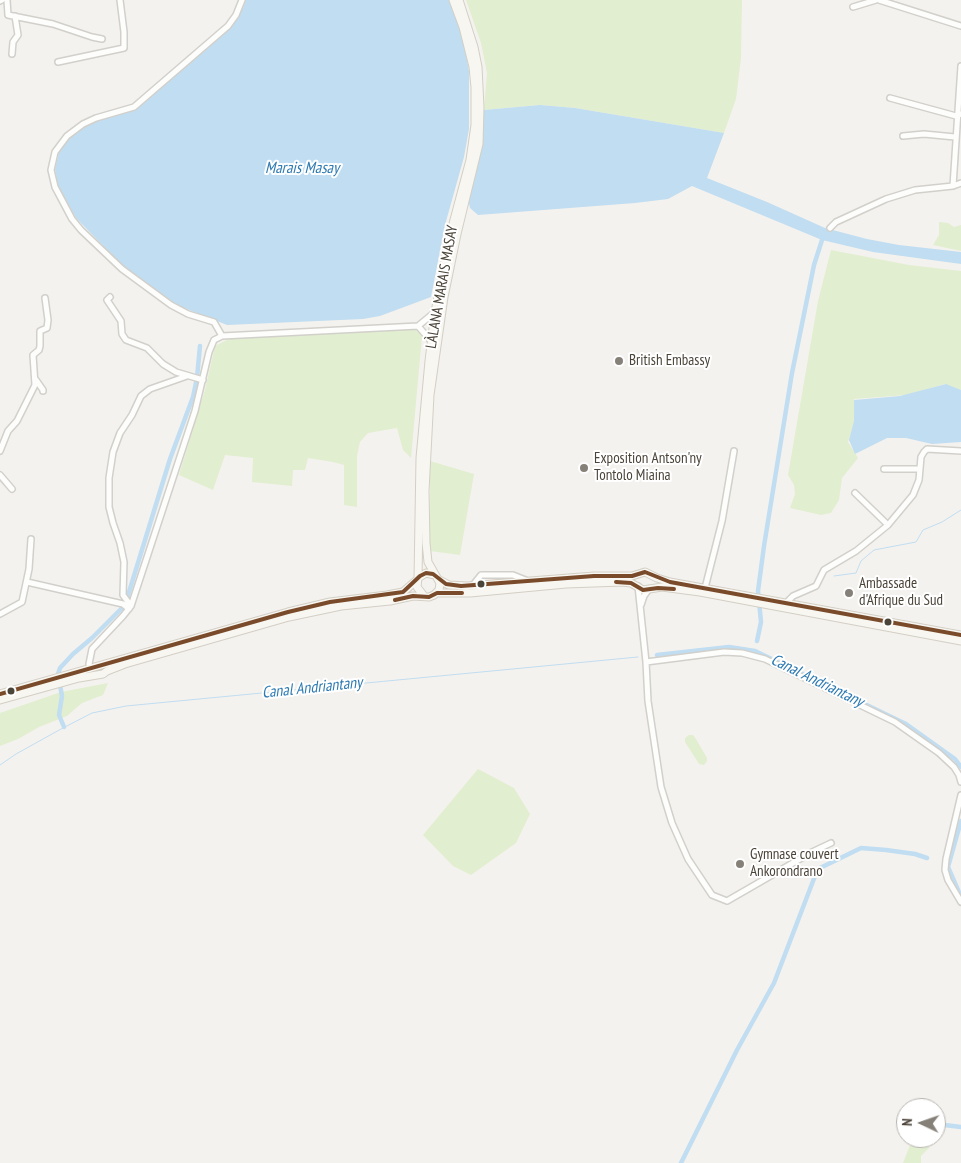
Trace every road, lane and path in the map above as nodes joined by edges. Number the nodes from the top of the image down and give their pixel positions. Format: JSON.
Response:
{"nodes":[{"id":1,"x":7,"y":0,"type":"edge"},
{"id":2,"x":120,"y":0,"type":"edge"},
{"id":3,"x":242,"y":0,"type":"edge"},
{"id":4,"x":454,"y":0,"type":"edge"},
{"id":5,"x":459,"y":0,"type":"edge"},
{"id":6,"x":878,"y":0,"type":"edge"},
{"id":7,"x":852,"y":7,"type":"dead end"},
{"id":8,"x":15,"y":16,"type":"junction"},
{"id":9,"x":961,"y":26,"type":"edge"},
{"id":10,"x":102,"y":39,"type":"dead end"},
{"id":11,"x":12,"y":54,"type":"dead end"},
{"id":12,"x":58,"y":62,"type":"dead end"},
{"id":13,"x":961,"y":66,"type":"edge"},
{"id":14,"x":890,"y":98,"type":"dead end"},
{"id":15,"x":959,"y":115,"type":"edge"},
{"id":16,"x":903,"y":136,"type":"dead end"},
{"id":17,"x":955,"y":137,"type":"junction"},
{"id":18,"x":468,"y":178,"type":"junction"},
{"id":19,"x":961,"y":183,"type":"edge"},
{"id":20,"x":953,"y":186,"type":"junction"},
{"id":21,"x":830,"y":228,"type":"dead end"},
{"id":22,"x":110,"y":297,"type":"dead end"},
{"id":23,"x":44,"y":298,"type":"dead end"},
{"id":24,"x":435,"y":312,"type":"junction"},
{"id":25,"x":418,"y":326,"type":"junction"},
{"id":26,"x":222,"y":336,"type":"junction"},
{"id":27,"x":431,"y":341,"type":"junction"},
{"id":28,"x":190,"y":377,"type":"junction"},
{"id":29,"x":36,"y":380,"type":"junction"},
{"id":30,"x":201,"y":380,"type":"junction"},
{"id":31,"x":43,"y":391,"type":"dead end"},
{"id":32,"x":0,"y":451,"type":"edge"},
{"id":33,"x":734,"y":451,"type":"dead end"},
{"id":34,"x":961,"y":451,"type":"edge"},
{"id":35,"x":920,"y":469,"type":"junction"},
{"id":36,"x":884,"y":470,"type":"dead end"},
{"id":37,"x":0,"y":475,"type":"edge"},
{"id":38,"x":12,"y":489,"type":"dead end"},
{"id":39,"x":855,"y":494,"type":"dead end"},
{"id":40,"x":888,"y":525,"type":"junction"},
{"id":41,"x":31,"y":539,"type":"dead end"},
{"id":42,"x":639,"y":574,"type":"junction"},
{"id":43,"x":653,"y":576,"type":"junction"},
{"id":44,"x":437,"y":577,"type":"junction"},
{"id":45,"x":418,"y":579,"type":"junction"},
{"id":46,"x":27,"y":582,"type":"junction"},
{"id":47,"x":638,"y":586,"type":"junction"},
{"id":48,"x":705,"y":588,"type":"junction"},
{"id":49,"x":650,"y":589,"type":"junction"},
{"id":50,"x":437,"y":593,"type":"junction"},
{"id":51,"x":424,"y":596,"type":"junction"},
{"id":52,"x":759,"y":600,"type":"junction"},
{"id":53,"x":787,"y":602,"type":"junction"},
{"id":54,"x":128,"y":606,"type":"junction"},
{"id":55,"x":640,"y":608,"type":"junction"},
{"id":56,"x":0,"y":614,"type":"edge"},
{"id":57,"x":961,"y":635,"type":"edge"},
{"id":58,"x":961,"y":641,"type":"edge"},
{"id":59,"x":646,"y":662,"type":"junction"},
{"id":60,"x":90,"y":669,"type":"junction"},
{"id":61,"x":103,"y":669,"type":"junction"},
{"id":62,"x":63,"y":680,"type":"junction"},
{"id":63,"x":53,"y":682,"type":"junction"},
{"id":64,"x":0,"y":694,"type":"edge"},
{"id":65,"x":0,"y":700,"type":"edge"},
{"id":66,"x":961,"y":782,"type":"edge"},
{"id":67,"x":961,"y":796,"type":"edge"},
{"id":68,"x":831,"y":842,"type":"dead end"},
{"id":69,"x":961,"y":902,"type":"edge"}],
"edges":[{"from":1,"to":8,"type":"street"},
{"from":2,"to":12,"type":"street"},
{"from":3,"to":26,"type":"street"},
{"from":4,"to":18,"type":"main road","name":"LÀLANA MARAIS MASAY"},
{"from":5,"to":18,"type":"main road","name":"LÀLANA MARAIS MASAY"},
{"from":6,"to":7,"type":"street"},
{"from":6,"to":9,"type":"street"},
{"from":8,"to":10,"type":"street"},
{"from":8,"to":11,"type":"street"},
{"from":13,"to":15,"type":"street"},
{"from":14,"to":15,"type":"street"},
{"from":15,"to":17,"type":"street"},
{"from":16,"to":17,"type":"street"},
{"from":17,"to":20,"type":"street"},
{"from":18,"to":24,"type":"main road","name":"LÀLANA MARAIS MASAY"},
{"from":18,"to":44,"type":"main road","name":"LÀLANA MARAIS MASAY"},
{"from":19,"to":20,"type":"street"},
{"from":20,"to":21,"type":"street"},
{"from":22,"to":28,"type":"street"},
{"from":23,"to":29,"type":"street"},
{"from":24,"to":25,"type":"street"},
{"from":24,"to":27,"type":"main road","name":"LÀLANA MARAIS MASAY"},
{"from":25,"to":26,"type":"street"},
{"from":25,"to":27,"type":"street"},
{"from":26,"to":30,"type":"street"},
{"from":27,"to":45,"type":"main road","name":"LÀLANA MARAIS MASAY"},
{"from":28,"to":30,"type":"street"},
{"from":28,"to":54,"type":"street"},
{"from":29,"to":31,"type":"street"},
{"from":29,"to":32,"type":"street"},
{"from":30,"to":54,"type":"street"},
{"from":33,"to":48,"type":"street"},
{"from":34,"to":35,"type":"street"},
{"from":35,"to":36,"type":"street"},
{"from":35,"to":40,"type":"street"},
{"from":37,"to":38,"type":"street"},
{"from":39,"to":40,"type":"street"},
{"from":40,"to":53,"type":"street"},
{"from":41,"to":46,"type":"street"},
{"from":42,"to":43,"type":"main road"},
{"from":42,"to":44,"type":"main road"},
{"from":42,"to":47,"type":"main road"},
{"from":43,"to":48,"type":"main road"},
{"from":43,"to":49,"type":"main road"},
{"from":44,"to":45,"type":"main road"},
{"from":44,"to":50,"type":"main road"},
{"from":45,"to":51,"type":"main road"},
{"from":45,"to":61,"type":"main road"},
{"from":46,"to":54,"type":"street"},
{"from":46,"to":56,"type":"street"},
{"from":47,"to":49,"type":"main road"},
{"from":47,"to":50,"type":"main road"},
{"from":47,"to":55,"type":"street"},
{"from":48,"to":52,"type":"main road"},
{"from":49,"to":52,"type":"main road"},
{"from":49,"to":55,"type":"street"},
{"from":50,"to":51,"type":"main road"},
{"from":51,"to":61,"type":"main road"},
{"from":52,"to":53,"type":"main road"},
{"from":52,"to":58,"type":"main road"},
{"from":53,"to":57,"type":"main road"},
{"from":54,"to":60,"type":"street"},
{"from":55,"to":59,"type":"street"},
{"from":59,"to":66,"type":"street"},
{"from":59,"to":68,"type":"street"},
{"from":60,"to":61,"type":"main road"},
{"from":60,"to":62,"type":"main road"},
{"from":61,"to":62,"type":"main road"},
{"from":62,"to":63,"type":"main road"},
{"from":63,"to":64,"type":"main road"},
{"from":63,"to":65,"type":"main road"},
{"from":67,"to":69,"type":"street"}]}
